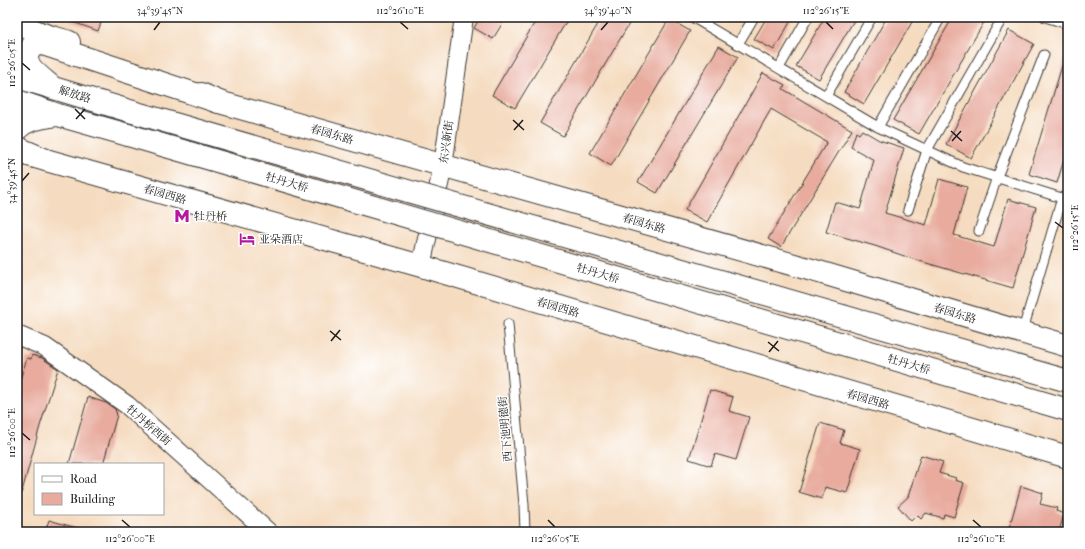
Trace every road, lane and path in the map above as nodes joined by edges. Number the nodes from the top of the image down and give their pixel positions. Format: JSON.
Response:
{"nodes":[{"id":1,"x":17,"y":17,"type":"edge"},
{"id":2,"x":464,"y":17,"type":"edge"},
{"id":3,"x":692,"y":17,"type":"edge"},
{"id":4,"x":754,"y":17,"type":"edge"},
{"id":5,"x":808,"y":17,"type":"edge"},
{"id":6,"x":872,"y":17,"type":"edge"},
{"id":7,"x":941,"y":17,"type":"edge"},
{"id":8,"x":1004,"y":17,"type":"edge"},
{"id":9,"x":1045,"y":17,"type":"edge"},
{"id":10,"x":1068,"y":24,"type":"edge"},
{"id":11,"x":738,"y":44,"type":"junction"},
{"id":12,"x":1044,"y":55,"type":"dead end"},
{"id":13,"x":17,"y":65,"type":"edge"},
{"id":14,"x":779,"y":68,"type":"junction"},
{"id":15,"x":17,"y":77,"type":"edge"},
{"id":16,"x":54,"y":88,"type":"junction"},
{"id":17,"x":826,"y":96,"type":"junction"},
{"id":18,"x":17,"y":102,"type":"edge"},
{"id":19,"x":219,"y":102,"type":"junction"},
{"id":20,"x":17,"y":115,"type":"edge"},
{"id":21,"x":58,"y":115,"type":"junction"},
{"id":22,"x":878,"y":127,"type":"junction"},
{"id":23,"x":17,"y":129,"type":"edge"},
{"id":24,"x":17,"y":146,"type":"edge"},
{"id":25,"x":927,"y":150,"type":"junction"},
{"id":26,"x":17,"y":152,"type":"edge"},
{"id":27,"x":46,"y":160,"type":"junction"},
{"id":28,"x":443,"y":166,"type":"junction"},
{"id":29,"x":997,"y":178,"type":"junction"},
{"id":30,"x":1065,"y":199,"type":"edge"},
{"id":31,"x":908,"y":210,"type":"dead end"},
{"id":32,"x":979,"y":231,"type":"dead end"},
{"id":33,"x":421,"y":266,"type":"junction"},
{"id":34,"x":508,"y":324,"type":"dead end"},
{"id":35,"x":1022,"y":332,"type":"junction"},
{"id":36,"x":17,"y":335,"type":"edge"},
{"id":37,"x":1068,"y":346,"type":"edge"},
{"id":38,"x":1068,"y":382,"type":"edge"},
{"id":39,"x":1068,"y":410,"type":"edge"},
{"id":40,"x":1068,"y":458,"type":"edge"},
{"id":41,"x":268,"y":532,"type":"edge"},
{"id":42,"x":525,"y":532,"type":"edge"}],
"edges":[{"from":1,"to":19,"type":"main road"},
{"from":2,"to":28,"type":"street","name":"东兴新街"},
{"from":3,"to":11,"type":"lane"},
{"from":4,"to":11,"type":"lane"},
{"from":5,"to":14,"type":"lane"},
{"from":6,"to":17,"type":"lane"},
{"from":7,"to":22,"type":"lane"},
{"from":8,"to":25,"type":"lane"},
{"from":9,"to":10,"type":"lane"},
{"from":11,"to":14,"type":"lane"},
{"from":12,"to":29,"type":"lane"},
{"from":13,"to":16,"type":"main road"},
{"from":14,"to":17,"type":"lane"},
{"from":15,"to":16,"type":"main road","name":"解放路"},
{"from":16,"to":19,"type":"main road"},
{"from":16,"to":38,"type":"main road","name":"解放路","bridge":true},
{"from":17,"to":22,"type":"lane"},
{"from":18,"to":21,"type":"main road"},
{"from":19,"to":28,"type":"main road","name":"春园东路"},
{"from":20,"to":21,"type":"main road"},
{"from":21,"to":23,"type":"main road"},
{"from":21,"to":39,"type":"main road","name":"牡丹大桥","bridge":true},
{"from":22,"to":25,"type":"lane"},
{"from":24,"to":27,"type":"main road"},
{"from":25,"to":29,"type":"lane"},
{"from":25,"to":31,"type":"lane"},
{"from":26,"to":27,"type":"main road"},
{"from":27,"to":33,"type":"main road","name":"春园西路"},
{"from":28,"to":33,"type":"street","name":"东兴新街"},
{"from":28,"to":35,"type":"main road","name":"春园东路"},
{"from":29,"to":30,"type":"lane"},
{"from":29,"to":32,"type":"lane"},
{"from":30,"to":35,"type":"lane"},
{"from":33,"to":40,"type":"main road","name":"春园西路"},
{"from":34,"to":42,"type":"lane","name":"西下池明德街"},
{"from":35,"to":37,"type":"main road","name":"春园东路"},
{"from":36,"to":41,"type":"street","name":"牡丹桥西街"}]}
